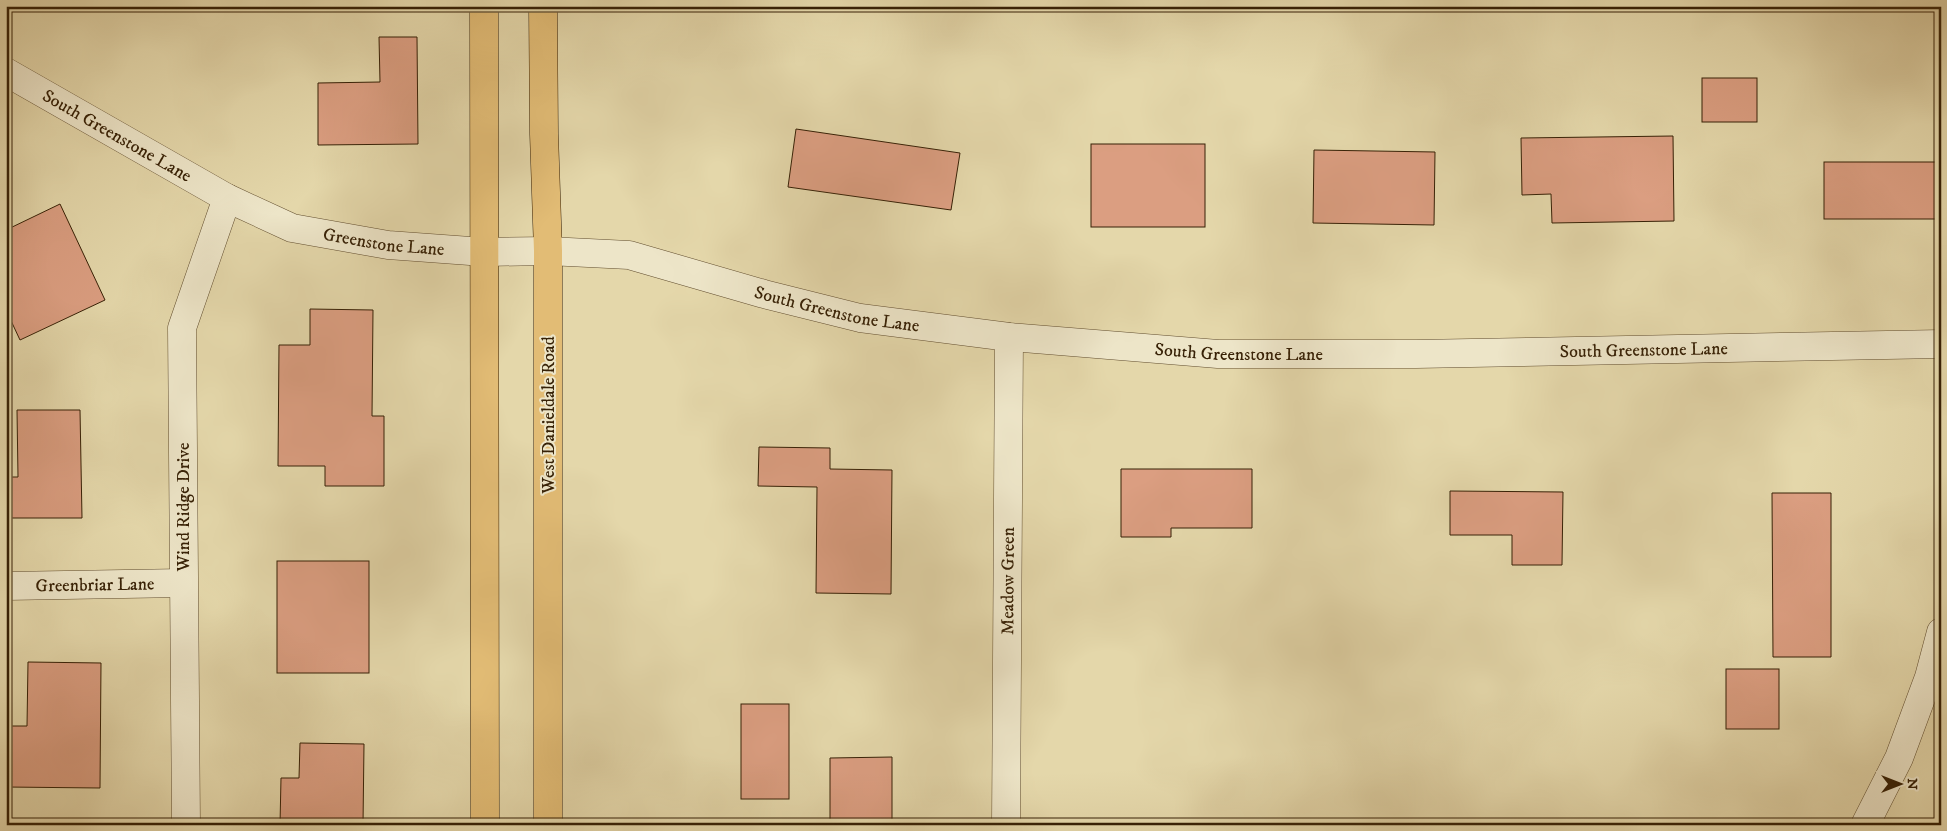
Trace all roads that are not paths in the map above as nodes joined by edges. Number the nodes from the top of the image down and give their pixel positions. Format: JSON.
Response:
{"nodes":[{"id":1,"x":484,"y":6,"type":"edge"},
{"id":2,"x":543,"y":6,"type":"edge"},
{"id":3,"x":6,"y":72,"type":"edge"},
{"id":4,"x":227,"y":198,"type":"junction"},
{"id":5,"x":548,"y":251,"type":"junction"},
{"id":6,"x":484,"y":252,"type":"junction"},
{"id":7,"x":1009,"y":337,"type":"junction"},
{"id":8,"x":1941,"y":344,"type":"edge"},
{"id":9,"x":183,"y":583,"type":"junction"},
{"id":10,"x":6,"y":586,"type":"edge"},
{"id":11,"x":1941,"y":632,"type":"edge"},
{"id":12,"x":186,"y":825,"type":"edge"},
{"id":13,"x":485,"y":825,"type":"edge"},
{"id":14,"x":548,"y":825,"type":"edge"},
{"id":15,"x":1006,"y":825,"type":"edge"},
{"id":16,"x":1865,"y":825,"type":"edge"}],
"edges":[{"from":1,"to":6,"type":"main road"},
{"from":2,"to":5,"type":"main road","name":"West Danieldale Road"},
{"from":3,"to":4,"type":"street","name":"South Greenstone Lane"},
{"from":4,"to":6,"type":"street","name":"Greenstone Lane"},
{"from":4,"to":9,"type":"street","name":"Wind Ridge Drive"},
{"from":5,"to":6,"type":"street","name":"Greenstone Lane"},
{"from":5,"to":7,"type":"street","name":"South Greenstone Lane"},
{"from":5,"to":14,"type":"main road","name":"West Danieldale Road"},
{"from":6,"to":13,"type":"main road"},
{"from":7,"to":8,"type":"street","name":"South Greenstone Lane"},
{"from":7,"to":15,"type":"street","name":"Meadow Green"},
{"from":9,"to":10,"type":"street","name":"Greenbriar Lane"},
{"from":9,"to":12,"type":"street","name":"Wind Ridge Drive"},
{"from":11,"to":16,"type":"street"}]}
